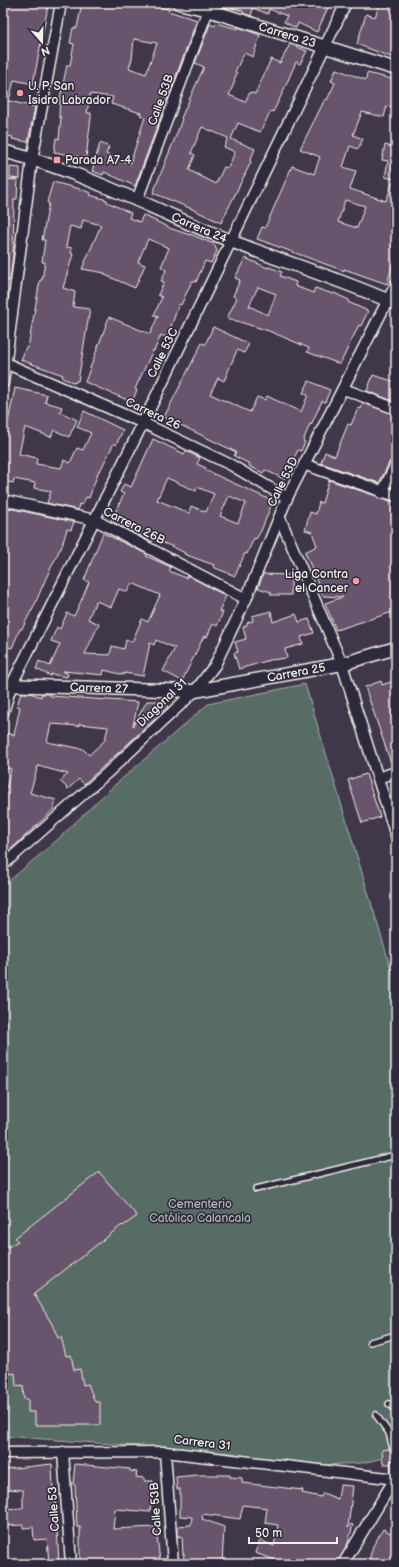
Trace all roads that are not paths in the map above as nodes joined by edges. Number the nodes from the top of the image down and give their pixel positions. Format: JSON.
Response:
{"nodes":[{"id":1,"x":61,"y":3,"type":"edge"},
{"id":2,"x":179,"y":3,"type":"edge"},
{"id":3,"x":346,"y":3,"type":"edge"},
{"id":4,"x":208,"y":10,"type":"junction"},
{"id":5,"x":325,"y":46,"type":"junction"},
{"id":6,"x":396,"y":69,"type":"edge"},
{"id":7,"x":3,"y":151,"type":"edge"},
{"id":8,"x":32,"y":160,"type":"junction"},
{"id":9,"x":137,"y":200,"type":"junction"},
{"id":10,"x":231,"y":241,"type":"junction"},
{"id":11,"x":396,"y":284,"type":"edge"},
{"id":12,"x":392,"y":302,"type":"edge"},
{"id":13,"x":5,"y":363,"type":"edge"},
{"id":14,"x":3,"y":383,"type":"edge"},
{"id":15,"x":344,"y":389,"type":"junction"},
{"id":16,"x":396,"y":409,"type":"edge"},
{"id":17,"x":143,"y":423,"type":"junction"},
{"id":18,"x":396,"y":464,"type":"edge"},
{"id":19,"x":306,"y":465,"type":"junction"},
{"id":20,"x":382,"y":493,"type":"junction"},
{"id":21,"x":396,"y":496,"type":"edge"},
{"id":22,"x":288,"y":498,"type":"junction"},
{"id":23,"x":3,"y":500,"type":"edge"},
{"id":24,"x":280,"y":518,"type":"junction"},
{"id":25,"x":95,"y":520,"type":"junction"},
{"id":26,"x":246,"y":599,"type":"junction"},
{"id":27,"x":396,"y":648,"type":"edge"},
{"id":28,"x":342,"y":664,"type":"junction"},
{"id":29,"x":7,"y":686,"type":"edge"},
{"id":30,"x":195,"y":691,"type":"junction"},
{"id":31,"x":3,"y":713,"type":"edge"},
{"id":32,"x":396,"y":772,"type":"edge"},
{"id":33,"x":378,"y":778,"type":"junction"},
{"id":34,"x":396,"y":836,"type":"edge"},
{"id":35,"x":3,"y":865,"type":"edge"},
{"id":36,"x":396,"y":1155,"type":"edge"},
{"id":37,"x":256,"y":1189,"type":"dead end"},
{"id":38,"x":396,"y":1335,"type":"edge"},
{"id":39,"x":370,"y":1342,"type":"dead end"},
{"id":40,"x":389,"y":1404,"type":"dead end"},
{"id":41,"x":396,"y":1409,"type":"edge"},
{"id":42,"x":376,"y":1415,"type":"dead end"},
{"id":43,"x":393,"y":1449,"type":"dead end"},
{"id":44,"x":63,"y":1452,"type":"junction"},
{"id":45,"x":165,"y":1452,"type":"junction"},
{"id":46,"x":3,"y":1453,"type":"edge"},
{"id":47,"x":394,"y":1463,"type":"dead end"},
{"id":48,"x":395,"y":1480,"type":"edge"},
{"id":49,"x":71,"y":1564,"type":"edge"},
{"id":50,"x":173,"y":1564,"type":"edge"},
{"id":51,"x":343,"y":1564,"type":"edge"}],
"edges":[{"from":1,"to":8,"type":"street"},
{"from":2,"to":4,"type":"street","name":"Carrera 23"},
{"from":3,"to":5,"type":"street","name":"Calle 53C"},
{"from":4,"to":5,"type":"street","name":"Carrera 23"},
{"from":4,"to":9,"type":"street","name":"Calle 53B"},
{"from":5,"to":6,"type":"street","name":"Carrera 23"},
{"from":5,"to":10,"type":"street","name":"Calle 53C"},
{"from":7,"to":8,"type":"street","name":"Carrera 24"},
{"from":8,"to":9,"type":"street","name":"Carrera 24"},
{"from":8,"to":13,"type":"street"},
{"from":9,"to":10,"type":"street","name":"Carrera 24"},
{"from":10,"to":12,"type":"street","name":"Carrera 24"},
{"from":10,"to":17,"type":"street","name":"Calle 53C"},
{"from":11,"to":12,"type":"street","name":"Calle 53D"},
{"from":12,"to":15,"type":"street","name":"Calle 53D"},
{"from":13,"to":14,"type":"street"},
{"from":13,"to":17,"type":"street","name":"Carrera 26"},
{"from":15,"to":16,"type":"street"},
{"from":15,"to":19,"type":"street","name":"Calle 53D"},
{"from":17,"to":22,"type":"street","name":"Carrera 26"},
{"from":17,"to":25,"type":"street","name":"Calle 53C"},
{"from":18,"to":20,"type":"street"},
{"from":19,"to":20,"type":"street"},
{"from":19,"to":22,"type":"street","name":"Calle 53D"},
{"from":20,"to":21,"type":"street"},
{"from":22,"to":24,"type":"street","name":"Calle 53D"},
{"from":23,"to":25,"type":"street","name":"Carrera 26B"},
{"from":24,"to":26,"type":"street","name":"Diagonal 31"},
{"from":24,"to":28,"type":"street","name":"Calle 53D"},
{"from":25,"to":26,"type":"street","name":"Carrera 26B"},
{"from":25,"to":29,"type":"street","name":"Calle 53C"},
{"from":26,"to":30,"type":"street","name":"Diagonal 31"},
{"from":27,"to":28,"type":"street","name":"Carrera 25"},
{"from":28,"to":30,"type":"street","name":"Carrera 25"},
{"from":28,"to":33,"type":"street","name":"Calle 53D"},
{"from":29,"to":30,"type":"street","name":"Carrera 27"},
{"from":29,"to":31,"type":"street","name":"Calle 53C"},
{"from":30,"to":35,"type":"street","name":"Diagonal 31"},
{"from":32,"to":33,"type":"street"},
{"from":33,"to":34,"type":"street","name":"Calle 53D"},
{"from":36,"to":37,"type":"lane"},
{"from":38,"to":39,"type":"lane"},
{"from":40,"to":41,"type":"lane"},
{"from":42,"to":43,"type":"lane"},
{"from":44,"to":45,"type":"street","name":"Carrera 31"},
{"from":44,"to":46,"type":"street","name":"Carrera 31"},
{"from":44,"to":49,"type":"street","name":"Calle 53"},
{"from":45,"to":48,"type":"street","name":"Carrera 31"},
{"from":45,"to":50,"type":"street","name":"Calle 53B"},
{"from":47,"to":48,"type":"lane"},
{"from":48,"to":51,"type":"street"}]}
